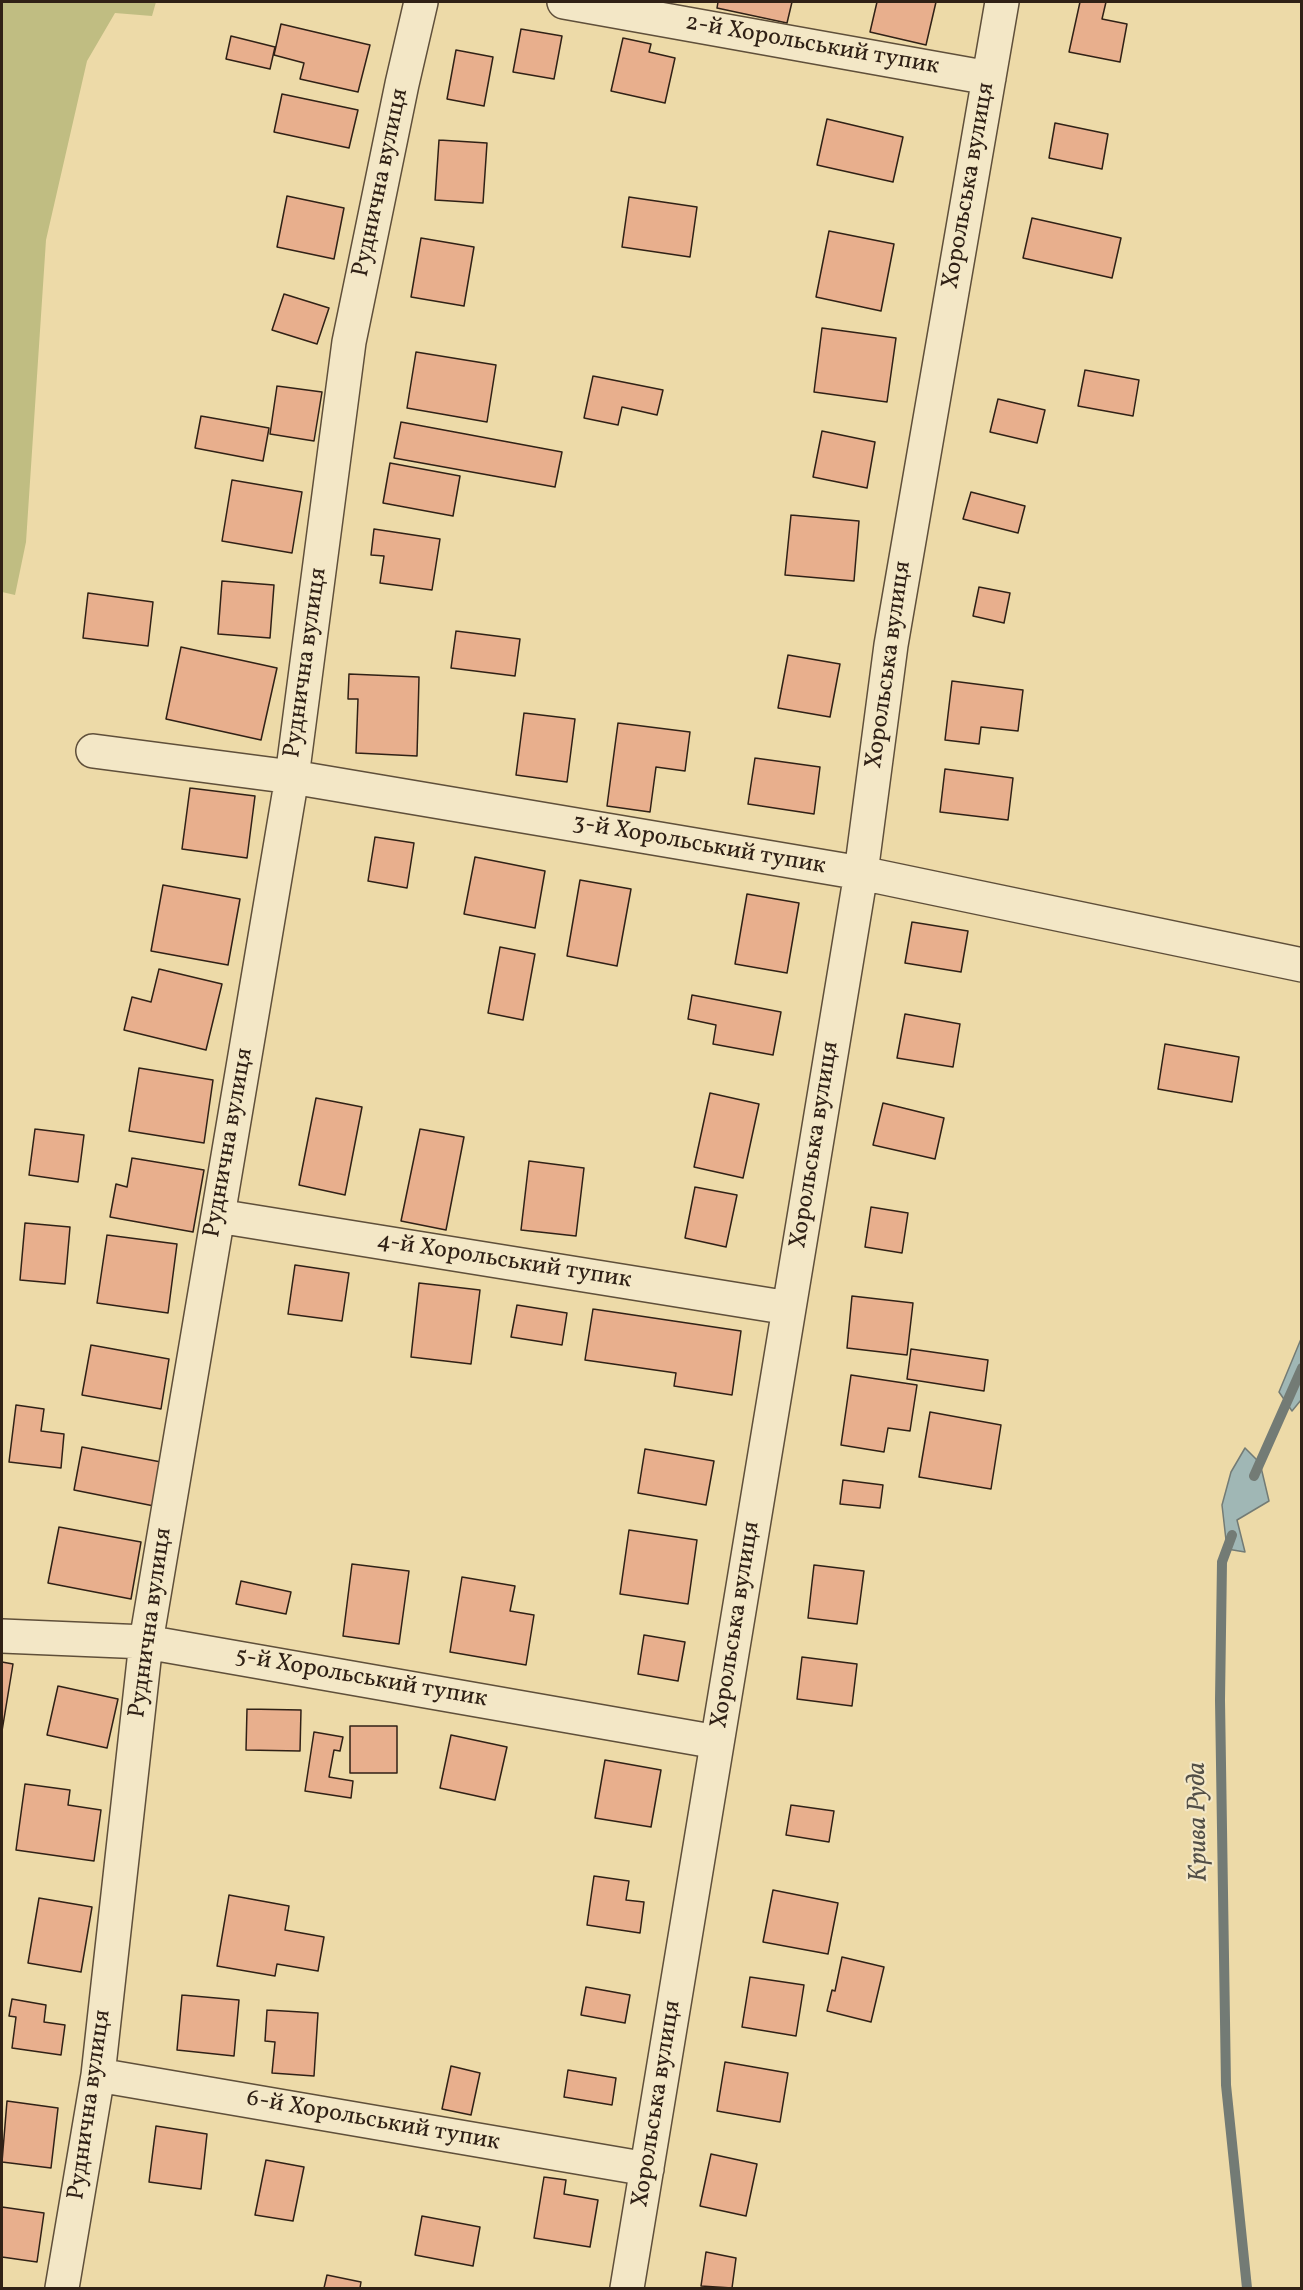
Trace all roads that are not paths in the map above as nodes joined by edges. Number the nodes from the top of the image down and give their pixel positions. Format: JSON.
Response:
{"nodes":[{"id":1,"x":421,"y":2,"type":"edge"},
{"id":2,"x":564,"y":2,"type":"edge"},
{"id":3,"x":1002,"y":2,"type":"edge"},
{"id":4,"x":989,"y":78,"type":"junction"},
{"id":5,"x":93,"y":751,"type":"dead end"},
{"id":6,"x":292,"y":777,"type":"junction"},
{"id":7,"x":861,"y":873,"type":"junction"},
{"id":8,"x":1302,"y":965,"type":"edge"},
{"id":9,"x":218,"y":1216,"type":"junction"},
{"id":10,"x":789,"y":1308,"type":"junction"},
{"id":11,"x":2,"y":1636,"type":"edge"},
{"id":12,"x":146,"y":1642,"type":"junction"},
{"id":13,"x":717,"y":1742,"type":"junction"},
{"id":14,"x":98,"y":2075,"type":"junction"},
{"id":15,"x":647,"y":2169,"type":"junction"},
{"id":16,"x":62,"y":2289,"type":"edge"},
{"id":17,"x":627,"y":2289,"type":"edge"}],
"edges":[{"from":1,"to":6,"type":"street","name":"Руднична вулиця"},
{"from":2,"to":4,"type":"street","name":"2-й Хорольський тупик"},
{"from":3,"to":4,"type":"street","name":"Хорольська вулиця"},
{"from":4,"to":7,"type":"street","name":"Хорольська вулиця"},
{"from":5,"to":6,"type":"street","name":"3-й Хорольський тупик"},
{"from":6,"to":7,"type":"street","name":"3-й Хорольський тупик"},
{"from":6,"to":9,"type":"street","name":"Руднична вулиця"},
{"from":7,"to":8,"type":"street","name":"3-й Хорольський тупик"},
{"from":7,"to":10,"type":"street","name":"Хорольська вулиця"},
{"from":9,"to":10,"type":"street","name":"4-й Хорольський тупик"},
{"from":9,"to":12,"type":"street","name":"Руднична вулиця"},
{"from":10,"to":13,"type":"street","name":"Хорольська вулиця"},
{"from":11,"to":12,"type":"street","name":"5-й Хорольський тупик"},
{"from":12,"to":13,"type":"street","name":"5-й Хорольський тупик"},
{"from":12,"to":14,"type":"street","name":"Руднична вулиця"},
{"from":13,"to":15,"type":"street","name":"Хорольська вулиця"},
{"from":14,"to":15,"type":"street","name":"6-й Хорольський тупик"},
{"from":14,"to":16,"type":"street","name":"Руднична вулиця"},
{"from":15,"to":17,"type":"street","name":"Хорольська вулиця"}]}
